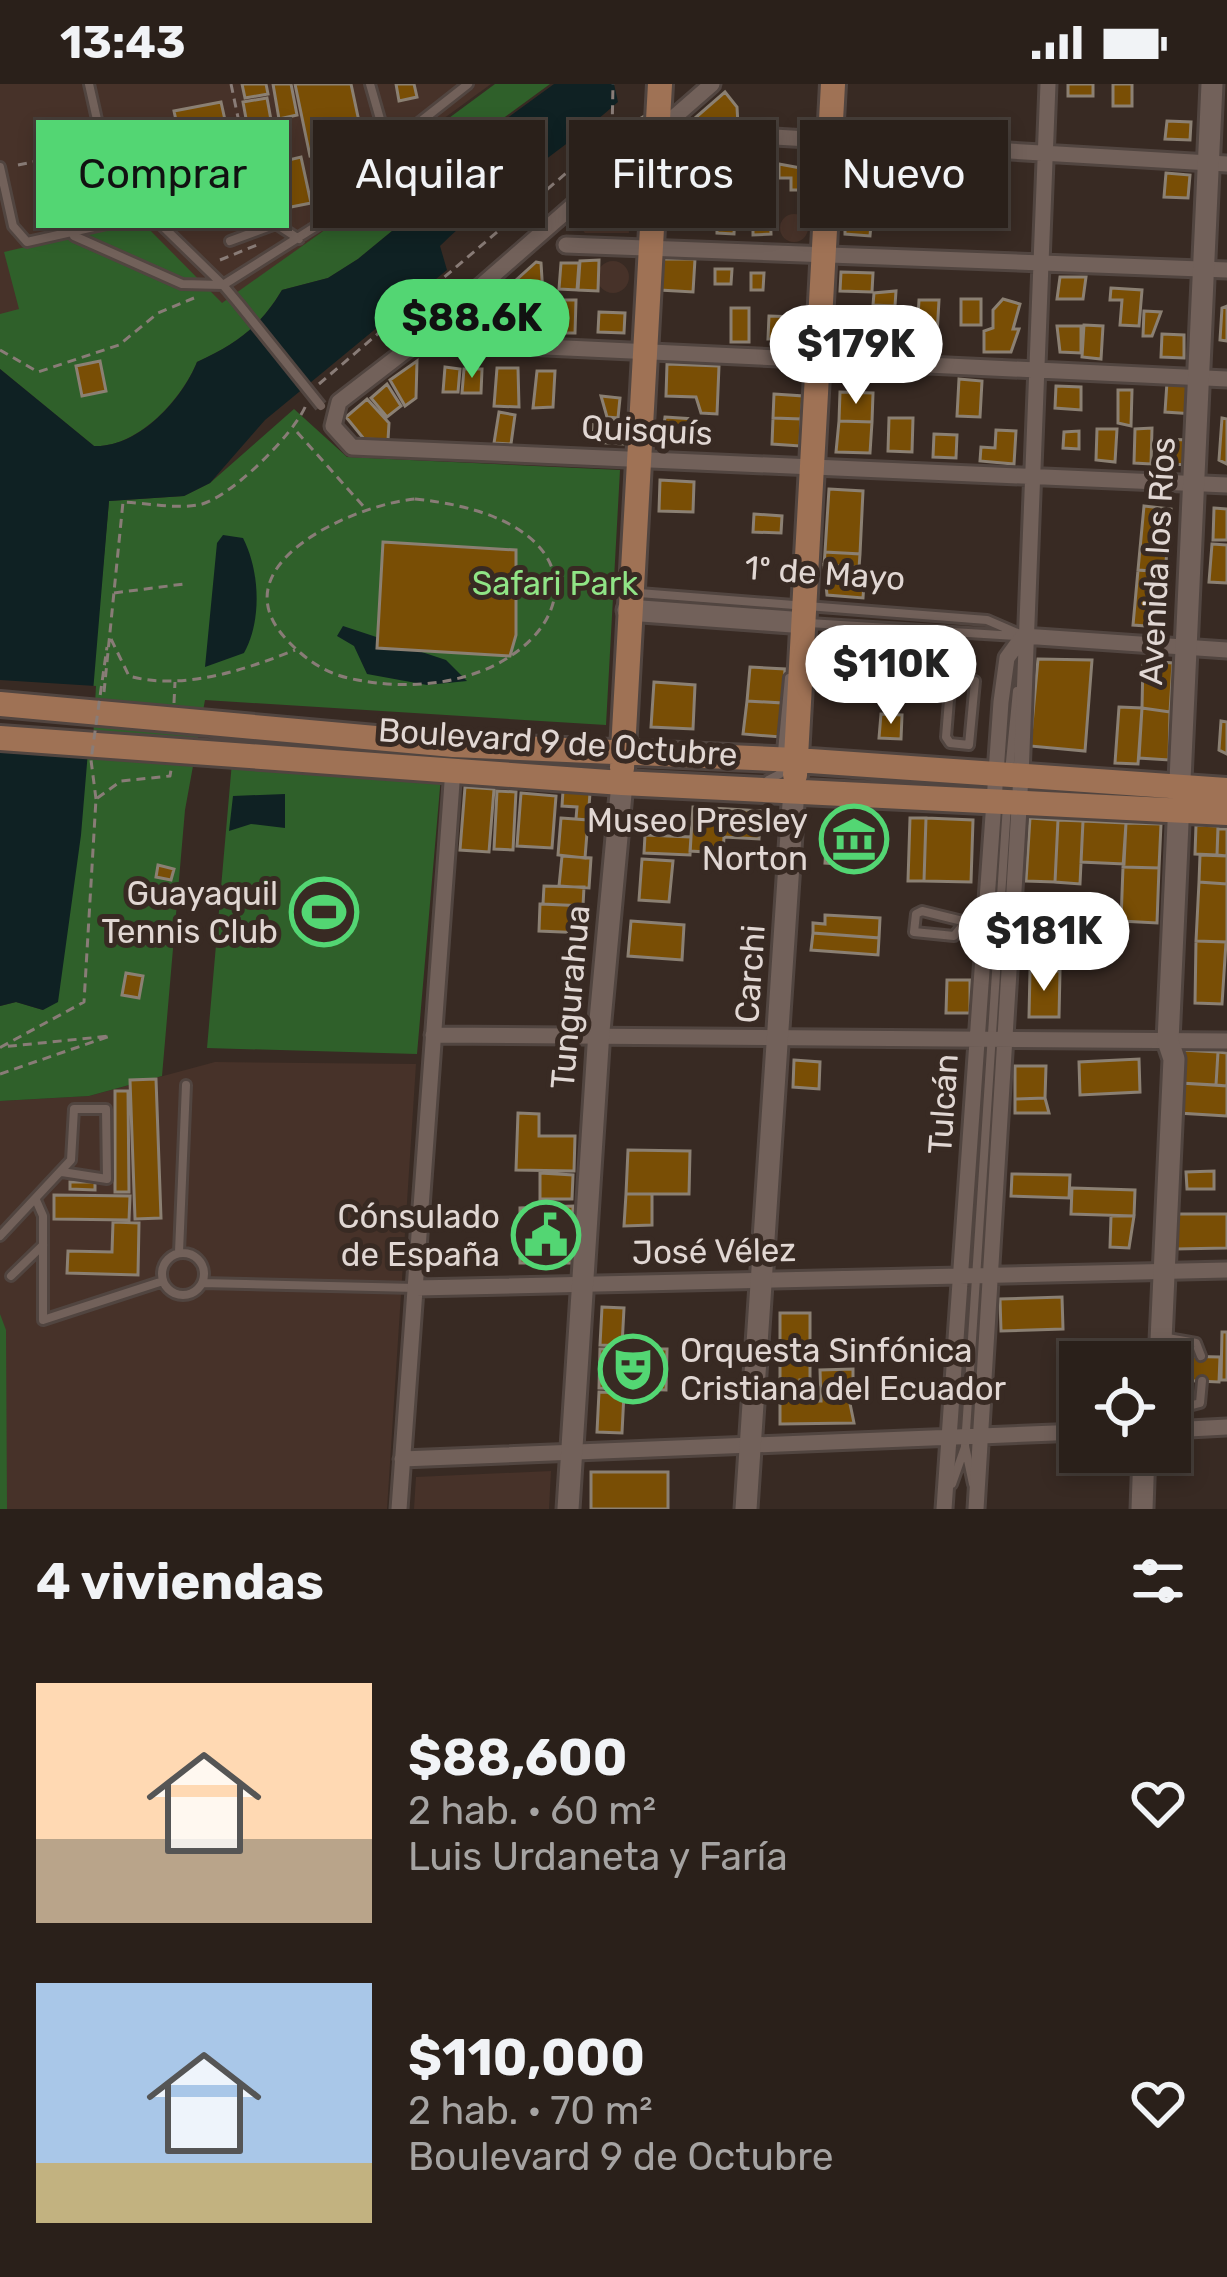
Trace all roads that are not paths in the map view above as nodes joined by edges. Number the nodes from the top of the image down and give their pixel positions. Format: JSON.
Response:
{"nodes":[{"id":1,"x":89,"y":84,"type":"edge"},
{"id":2,"x":370,"y":84,"type":"edge"},
{"id":3,"x":468,"y":84,"type":"edge"},
{"id":4,"x":660,"y":84,"type":"edge"},
{"id":5,"x":712,"y":84,"type":"edge"},
{"id":6,"x":833,"y":84,"type":"edge"},
{"id":7,"x":1048,"y":84,"type":"edge"},
{"id":8,"x":1212,"y":84,"type":"edge"},
{"id":9,"x":97,"y":120,"type":"edge"},
{"id":10,"x":380,"y":120,"type":"edge"},
{"id":11,"x":422,"y":120,"type":"edge"},
{"id":12,"x":657,"y":120,"type":"edge"},
{"id":13,"x":668,"y":120,"type":"edge"},
{"id":14,"x":830,"y":120,"type":"edge"},
{"id":15,"x":1008,"y":152,"type":"edge"},
{"id":16,"x":1047,"y":154,"type":"junction"},
{"id":17,"x":1218,"y":163,"type":"edge"},
{"id":18,"x":0,"y":166,"type":"edge"},
{"id":19,"x":569,"y":207,"type":"edge"},
{"id":20,"x":99,"y":228,"type":"edge"},
{"id":21,"x":164,"y":228,"type":"edge"},
{"id":22,"x":314,"y":228,"type":"edge"},
{"id":23,"x":650,"y":228,"type":"edge"},
{"id":24,"x":824,"y":228,"type":"edge"},
{"id":25,"x":73,"y":235,"type":"junction"},
{"id":26,"x":299,"y":238,"type":"junction"},
{"id":27,"x":230,"y":241,"type":"dead end"},
{"id":28,"x":566,"y":245,"type":"dead end"},
{"id":29,"x":649,"y":248,"type":"junction"},
{"id":30,"x":823,"y":253,"type":"junction"},
{"id":31,"x":1041,"y":261,"type":"junction"},
{"id":32,"x":1203,"y":269,"type":"junction"},
{"id":33,"x":1227,"y":270,"type":"edge"},
{"id":34,"x":223,"y":285,"type":"junction"},
{"id":35,"x":418,"y":341,"type":"junction"},
{"id":36,"x":644,"y":352,"type":"junction"},
{"id":37,"x":817,"y":360,"type":"junction"},
{"id":38,"x":1036,"y":370,"type":"junction"},
{"id":39,"x":1198,"y":378,"type":"junction"},
{"id":40,"x":1227,"y":379,"type":"edge"},
{"id":41,"x":326,"y":411,"type":"junction"},
{"id":42,"x":638,"y":460,"type":"junction"},
{"id":43,"x":814,"y":468,"type":"junction"},
{"id":44,"x":1031,"y":476,"type":"junction"},
{"id":45,"x":1194,"y":483,"type":"junction"},
{"id":46,"x":1227,"y":484,"type":"edge"},
{"id":47,"x":629,"y":601,"type":"junction"},
{"id":48,"x":806,"y":614,"type":"junction"},
{"id":49,"x":1023,"y":636,"type":"junction"},
{"id":50,"x":1186,"y":648,"type":"junction"},
{"id":51,"x":1227,"y":650,"type":"edge"},
{"id":52,"x":975,"y":702,"type":"junction"},
{"id":53,"x":1000,"y":702,"type":"junction"},
{"id":54,"x":0,"y":704,"type":"edge"},
{"id":55,"x":0,"y":714,"type":"edge"},
{"id":56,"x":100,"y":723,"type":"junction"},
{"id":57,"x":0,"y":727,"type":"edge"},
{"id":58,"x":0,"y":738,"type":"edge"},
{"id":59,"x":961,"y":745,"type":"junction"},
{"id":60,"x":787,"y":754,"type":"junction"},
{"id":61,"x":453,"y":769,"type":"junction"},
{"id":62,"x":622,"y":769,"type":"junction"},
{"id":63,"x":960,"y":771,"type":"junction"},
{"id":64,"x":1009,"y":775,"type":"junction"},
{"id":65,"x":794,"y":789,"type":"junction"},
{"id":66,"x":1227,"y":790,"type":"edge"},
{"id":67,"x":1179,"y":798,"type":"junction"},
{"id":68,"x":1007,"y":801,"type":"junction"},
{"id":69,"x":1227,"y":813,"type":"edge"},
{"id":70,"x":963,"y":926,"type":"junction"},
{"id":71,"x":985,"y":926,"type":"junction"},
{"id":72,"x":433,"y":1035,"type":"junction"},
{"id":73,"x":598,"y":1036,"type":"junction"},
{"id":74,"x":778,"y":1038,"type":"junction"},
{"id":75,"x":992,"y":1040,"type":"junction"},
{"id":76,"x":1168,"y":1041,"type":"junction"},
{"id":77,"x":1227,"y":1041,"type":"edge"},
{"id":78,"x":186,"y":1085,"type":"dead end"},
{"id":79,"x":62,"y":1172,"type":"junction"},
{"id":80,"x":36,"y":1200,"type":"junction"},
{"id":81,"x":0,"y":1236,"type":"edge"},
{"id":82,"x":43,"y":1245,"type":"junction"},
{"id":83,"x":179,"y":1252,"type":"junction"},
{"id":84,"x":1227,"y":1270,"type":"edge"},
{"id":85,"x":1158,"y":1271,"type":"junction"},
{"id":86,"x":975,"y":1275,"type":"junction"},
{"id":87,"x":11,"y":1276,"type":"dead end"},
{"id":88,"x":762,"y":1280,"type":"junction"},
{"id":89,"x":163,"y":1282,"type":"junction"},
{"id":90,"x":202,"y":1283,"type":"junction"},
{"id":91,"x":583,"y":1285,"type":"junction"},
{"id":92,"x":416,"y":1288,"type":"junction"},
{"id":93,"x":1161,"y":1336,"type":"junction"},
{"id":94,"x":1150,"y":1341,"type":"edge"},
{"id":95,"x":1161,"y":1341,"type":"edge"},
{"id":96,"x":1201,"y":1356,"type":"dead end"},
{"id":97,"x":1202,"y":1382,"type":"dead end"},
{"id":98,"x":1202,"y":1400,"type":"junction"},
{"id":99,"x":1191,"y":1404,"type":"edge"},
{"id":100,"x":1227,"y":1427,"type":"edge"},
{"id":101,"x":1207,"y":1428,"type":"junction"},
{"id":102,"x":1191,"y":1429,"type":"edge"},
{"id":103,"x":1059,"y":1433,"type":"edge"},
{"id":104,"x":965,"y":1437,"type":"junction"},
{"id":105,"x":750,"y":1444,"type":"junction"},
{"id":106,"x":572,"y":1451,"type":"junction"},
{"id":107,"x":402,"y":1459,"type":"junction"},
{"id":108,"x":1143,"y":1473,"type":"edge"},
{"id":109,"x":1155,"y":1473,"type":"edge"},
{"id":110,"x":399,"y":1509,"type":"edge"},
{"id":111,"x":568,"y":1509,"type":"edge"},
{"id":112,"x":746,"y":1509,"type":"edge"},
{"id":113,"x":947,"y":1509,"type":"edge"},
{"id":114,"x":974,"y":1509,"type":"edge"},
{"id":115,"x":1142,"y":1509,"type":"edge"},
{"id":116,"x":1153,"y":1509,"type":"edge"}],
"edges":[{"from":1,"to":9,"type":"lane"},
{"from":2,"to":10,"type":"lane"},
{"from":3,"to":11,"type":"lane"},
{"from":4,"to":12,"type":"main road","name":"Tungurahua"},
{"from":5,"to":13,"type":"street"},
{"from":6,"to":14,"type":"main road","name":"Carchi"},
{"from":7,"to":16,"type":"street","name":"Tulcán"},
{"from":8,"to":17,"type":"main road","name":"Avenida los Ríos"},
{"from":15,"to":16,"type":"street"},
{"from":16,"to":17,"type":"street"},
{"from":16,"to":31,"type":"street","name":"Tulcán"},
{"from":17,"to":32,"type":"main road","name":"Avenida los Ríos"},
{"from":18,"to":25,"type":"lane"},
{"from":19,"to":35,"type":"street"},
{"from":20,"to":25,"type":"lane"},
{"from":21,"to":34,"type":"lane"},
{"from":22,"to":26,"type":"lane"},
{"from":23,"to":29,"type":"main road","name":"Tungurahua"},
{"from":24,"to":30,"type":"main road","name":"Carchi"},
{"from":25,"to":34,"type":"lane"},
{"from":26,"to":27,"type":"lane"},
{"from":26,"to":34,"type":"lane"},
{"from":28,"to":29,"type":"street"},
{"from":29,"to":30,"type":"street"},
{"from":29,"to":36,"type":"main road","name":"Tungurahua"},
{"from":30,"to":31,"type":"street"},
{"from":30,"to":37,"type":"main road","name":"Carchi"},
{"from":31,"to":32,"type":"street"},
{"from":31,"to":38,"type":"street","name":"Tulcán"},
{"from":32,"to":33,"type":"street"},
{"from":32,"to":39,"type":"main road","name":"Avenida los Ríos"},
{"from":34,"to":41,"type":"lane","bridge":true},
{"from":35,"to":36,"type":"street"},
{"from":35,"to":41,"type":"street"},
{"from":36,"to":37,"type":"street"},
{"from":36,"to":42,"type":"main road","name":"Tungurahua"},
{"from":37,"to":38,"type":"street"},
{"from":37,"to":43,"type":"main road","name":"Carchi"},
{"from":38,"to":39,"type":"street"},
{"from":38,"to":44,"type":"street","name":"Tulcán"},
{"from":39,"to":40,"type":"street"},
{"from":39,"to":45,"type":"main road","name":"Avenida los Ríos"},
{"from":41,"to":42,"type":"street","name":"Quisquís"},
{"from":42,"to":43,"type":"street","name":"Quisquís"},
{"from":42,"to":47,"type":"main road","name":"Tungurahua"},
{"from":43,"to":44,"type":"street","name":"Quisquís"},
{"from":43,"to":48,"type":"main road","name":"Carchi"},
{"from":44,"to":45,"type":"street","name":"Quisquís"},
{"from":44,"to":49,"type":"street","name":"Tulcán"},
{"from":45,"to":46,"type":"street","name":"Quisquís"},
{"from":45,"to":50,"type":"main road","name":"Avenida los Ríos"},
{"from":47,"to":48,"type":"main road","name":"1º de Mayo"},
{"from":47,"to":62,"type":"main road","name":"Tungurahua"},
{"from":48,"to":49,"type":"lane"},
{"from":48,"to":49,"type":"lane","name":"1º de Mayo"},
{"from":48,"to":60,"type":"main road","name":"Carchi"},
{"from":49,"to":50,"type":"street","name":"1º de Mayo"},
{"from":49,"to":53,"type":"street","name":"Tulcán"},
{"from":49,"to":64,"type":"street","name":"Tulcán"},
{"from":50,"to":51,"type":"street","name":"1º de Mayo"},
{"from":50,"to":67,"type":"main road","name":"Avenida los Ríos"},
{"from":52,"to":53,"type":"lane"},
{"from":52,"to":59,"type":"lane"},
{"from":52,"to":59,"type":"lane"},
{"from":53,"to":64,"type":"street","name":"Tulcán"},
{"from":54,"to":56,"type":"main road"},
{"from":55,"to":56,"type":"lane"},
{"from":56,"to":57,"type":"lane"},
{"from":56,"to":58,"type":"main road"},
{"from":56,"to":61,"type":"main road","name":"Boulevard 9 de Octubre"},
{"from":56,"to":62,"type":"lane","name":"Boulevard 9 de Octubre"},
{"from":56,"to":62,"type":"lane","name":"Boulevard 9 de Octubre"},
{"from":56,"to":62,"type":"main road","name":"Boulevard 9 de Octubre"},
{"from":59,"to":63,"type":"lane"},
{"from":60,"to":62,"type":"main road","name":"Boulevard 9 de Octubre"},
{"from":60,"to":63,"type":"main road","name":"Boulevard 9 de Octubre"},
{"from":60,"to":65,"type":"main road","name":"Carchi"},
{"from":61,"to":62,"type":"main road","name":"Boulevard 9 de Octubre"},
{"from":61,"to":72,"type":"street"},
{"from":62,"to":65,"type":"main road","name":"Boulevard 9 de Octubre"},
{"from":62,"to":73,"type":"main road","name":"Tungurahua"},
{"from":63,"to":64,"type":"main road","name":"Boulevard 9 de Octubre"},
{"from":64,"to":67,"type":"main road","name":"Boulevard 9 de Octubre"},
{"from":64,"to":68,"type":"street","name":"Tulcán"},
{"from":64,"to":68,"type":"street","name":"Tulcán"},
{"from":65,"to":68,"type":"main road","name":"Boulevard 9 de Octubre"},
{"from":65,"to":74,"type":"main road","name":"Carchi"},
{"from":66,"to":67,"type":"main road","name":"Boulevard 9 de Octubre"},
{"from":67,"to":68,"type":"main road","name":"Boulevard 9 de Octubre"},
{"from":67,"to":69,"type":"main road","name":"Boulevard 9 de Octubre"},
{"from":67,"to":76,"type":"main road","name":"Avenida los Ríos"},
{"from":68,"to":71,"type":"street","name":"Tulcán"},
{"from":68,"to":75,"type":"street","name":"Tulcán"},
{"from":70,"to":70,"type":"lane"},
{"from":70,"to":71,"type":"lane"},
{"from":71,"to":75,"type":"street","name":"Tulcán"},
{"from":72,"to":73,"type":"street"},
{"from":72,"to":92,"type":"street"},
{"from":73,"to":74,"type":"street"},
{"from":73,"to":91,"type":"main road","name":"Tungurahua"},
{"from":74,"to":75,"type":"street"},
{"from":74,"to":88,"type":"main road","name":"Carchi"},
{"from":75,"to":76,"type":"street"},
{"from":75,"to":86,"type":"street","name":"Tulcán"},
{"from":75,"to":86,"type":"street","name":"Tulcán"},
{"from":76,"to":77,"type":"street"},
{"from":76,"to":85,"type":"main road","name":"Avenida los Ríos"},
{"from":78,"to":83,"type":"lane"},
{"from":79,"to":79,"type":"lane"},
{"from":79,"to":80,"type":"lane"},
{"from":80,"to":81,"type":"lane"},
{"from":80,"to":82,"type":"lane"},
{"from":82,"to":87,"type":"lane"},
{"from":82,"to":89,"type":"lane"},
{"from":83,"to":89,"type":"lane"},
{"from":83,"to":90,"type":"lane"},
{"from":84,"to":85,"type":"street","name":"José Vélez"},
{"from":85,"to":86,"type":"street","name":"José Vélez"},
{"from":85,"to":93,"type":"main road","name":"Avenida los Ríos"},
{"from":85,"to":94,"type":"main road","name":"Avenida los Ríos"},
{"from":86,"to":88,"type":"street","name":"José Vélez"},
{"from":86,"to":104,"type":"street","name":"Tulcán"},
{"from":86,"to":104,"type":"street","name":"Tulcán"},
{"from":88,"to":91,"type":"street","name":"José Vélez"},
{"from":88,"to":105,"type":"main road","name":"Carchi"},
{"from":89,"to":90,"type":"lane"},
{"from":90,"to":92,"type":"lane","name":"José Vélez"},
{"from":91,"to":92,"type":"street","name":"José Vélez"},
{"from":91,"to":106,"type":"main road","name":"Tungurahua"},
{"from":92,"to":107,"type":"street"},
{"from":93,"to":95,"type":"main road","name":"Avenida los Ríos"},
{"from":93,"to":96,"type":"lane"},
{"from":97,"to":98,"type":"lane"},
{"from":98,"to":99,"type":"lane"},
{"from":98,"to":101,"type":"lane"},
{"from":100,"to":101,"type":"street"},
{"from":101,"to":102,"type":"street"},
{"from":103,"to":104,"type":"street"},
{"from":104,"to":105,"type":"street"},
{"from":104,"to":113,"type":"street","name":"Tulcán"},
{"from":104,"to":114,"type":"street","name":"Tulcán"},
{"from":105,"to":106,"type":"street"},
{"from":105,"to":112,"type":"main road","name":"Carchi"},
{"from":106,"to":107,"type":"street"},
{"from":106,"to":111,"type":"main road","name":"Tungurahua"},
{"from":107,"to":110,"type":"street"},
{"from":108,"to":115,"type":"main road"},
{"from":109,"to":116,"type":"main road"}]}
